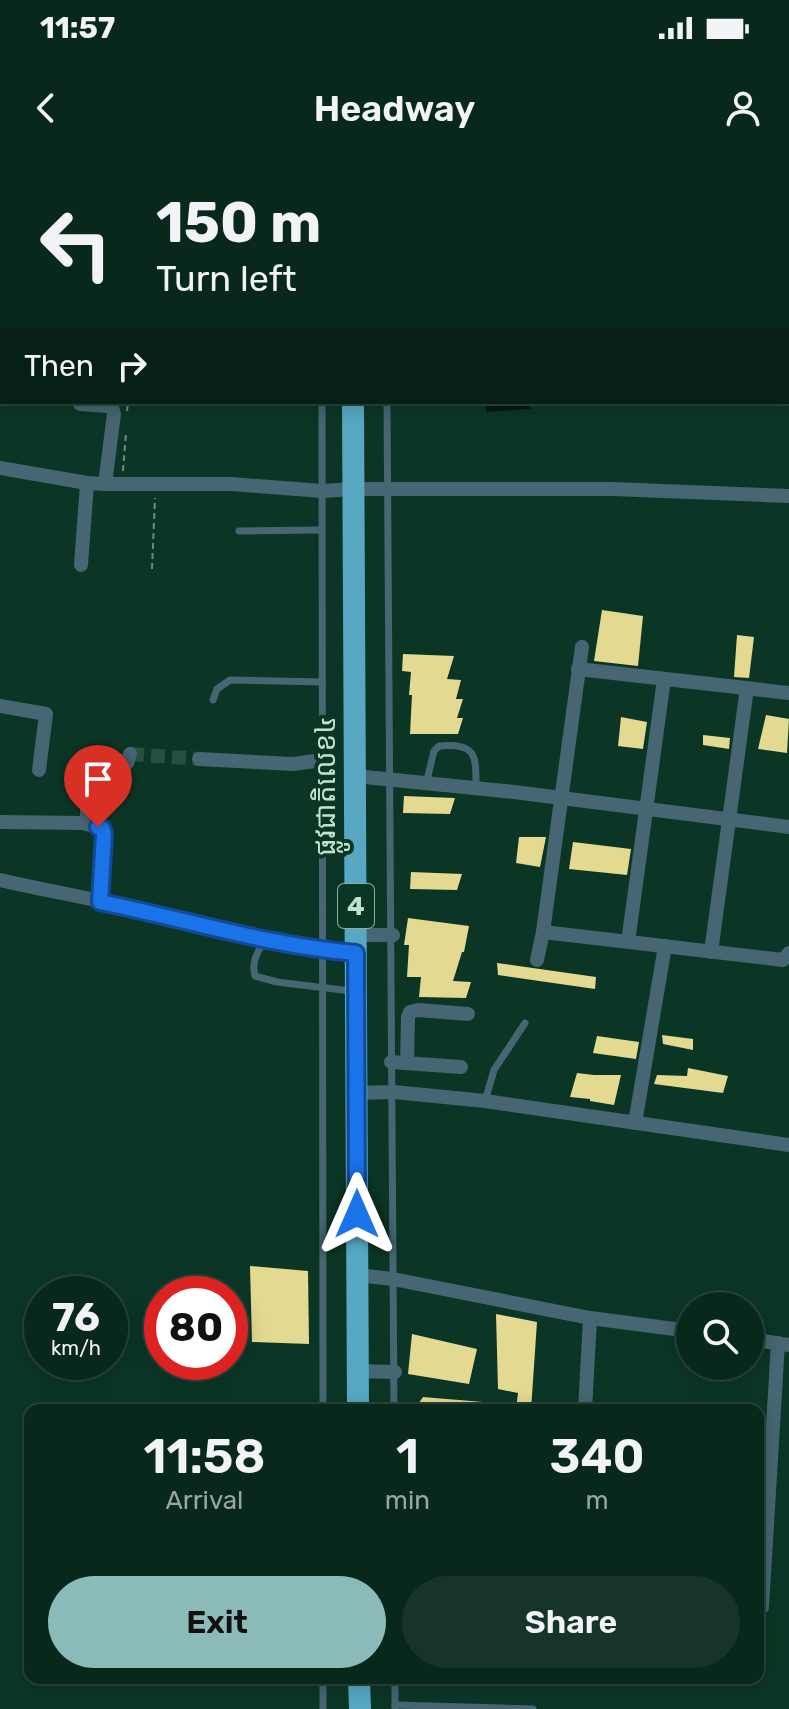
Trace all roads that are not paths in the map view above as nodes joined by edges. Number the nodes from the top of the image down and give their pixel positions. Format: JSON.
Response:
{"nodes":[{"id":1,"x":80,"y":404,"type":"dead end"},
{"id":2,"x":322,"y":404,"type":"edge"},
{"id":3,"x":353,"y":404,"type":"edge"},
{"id":4,"x":387,"y":404,"type":"edge"},
{"id":5,"x":0,"y":468,"type":"edge"},
{"id":6,"x":87,"y":483,"type":"junction"},
{"id":7,"x":105,"y":484,"type":"junction"},
{"id":8,"x":354,"y":489,"type":"junction"},
{"id":9,"x":388,"y":489,"type":"junction"},
{"id":10,"x":322,"y":491,"type":"junction"},
{"id":11,"x":789,"y":496,"type":"edge"},
{"id":12,"x":322,"y":530,"type":"junction"},
{"id":13,"x":239,"y":531,"type":"dead end"},
{"id":14,"x":81,"y":565,"type":"dead end"},
{"id":15,"x":582,"y":647,"type":"dead end"},
{"id":16,"x":578,"y":669,"type":"junction"},
{"id":17,"x":664,"y":679,"type":"junction"},
{"id":18,"x":322,"y":682,"type":"junction"},
{"id":19,"x":747,"y":688,"type":"junction"},
{"id":20,"x":789,"y":693,"type":"edge"},
{"id":21,"x":213,"y":700,"type":"dead end"},
{"id":22,"x":0,"y":706,"type":"edge"},
{"id":23,"x":130,"y":754,"type":"tunnel mouth"},
{"id":24,"x":199,"y":759,"type":"tunnel mouth"},
{"id":25,"x":322,"y":760,"type":"junction"},
{"id":26,"x":39,"y":770,"type":"dead end"},
{"id":27,"x":355,"y":776,"type":"junction"},
{"id":28,"x":390,"y":781,"type":"junction"},
{"id":29,"x":426,"y":784,"type":"junction"},
{"id":30,"x":476,"y":788,"type":"junction"},
{"id":31,"x":561,"y":798,"type":"junction"},
{"id":32,"x":646,"y":809,"type":"junction"},
{"id":33,"x":729,"y":819,"type":"junction"},
{"id":34,"x":0,"y":822,"type":"edge"},
{"id":35,"x":82,"y":823,"type":"junction"},
{"id":36,"x":789,"y":827,"type":"edge"},
{"id":37,"x":0,"y":880,"type":"edge"},
{"id":38,"x":100,"y":902,"type":"junction"},
{"id":39,"x":543,"y":932,"type":"junction"},
{"id":40,"x":392,"y":935,"type":"junction"},
{"id":41,"x":265,"y":939,"type":"junction"},
{"id":42,"x":628,"y":942,"type":"junction"},
{"id":43,"x":356,"y":944,"type":"junction"},
{"id":44,"x":665,"y":946,"type":"junction"},
{"id":45,"x":322,"y":950,"type":"junction"},
{"id":46,"x":711,"y":952,"type":"junction"},
{"id":47,"x":789,"y":953,"type":"edge"},
{"id":48,"x":537,"y":960,"type":"dead end"},
{"id":49,"x":322,"y":988,"type":"junction"},
{"id":50,"x":356,"y":992,"type":"junction"},
{"id":51,"x":468,"y":1014,"type":"dead end"},
{"id":52,"x":525,"y":1023,"type":"dead end"},
{"id":53,"x":391,"y":1062,"type":"junction"},
{"id":54,"x":407,"y":1063,"type":"junction"},
{"id":55,"x":461,"y":1067,"type":"dead end"},
{"id":56,"x":392,"y":1092,"type":"junction"},
{"id":57,"x":357,"y":1093,"type":"junction"},
{"id":58,"x":485,"y":1101,"type":"junction"},
{"id":59,"x":635,"y":1123,"type":"junction"},
{"id":60,"x":789,"y":1145,"type":"edge"},
{"id":61,"x":357,"y":1275,"type":"junction"},
{"id":62,"x":393,"y":1279,"type":"junction"},
{"id":63,"x":590,"y":1318,"type":"junction"},
{"id":64,"x":676,"y":1329,"type":"edge"},
{"id":65,"x":764,"y":1341,"type":"edge"},
{"id":66,"x":784,"y":1344,"type":"edge"},
{"id":67,"x":358,"y":1371,"type":"junction"},
{"id":68,"x":394,"y":1372,"type":"junction"},
{"id":69,"x":323,"y":1404,"type":"edge"},
{"id":70,"x":358,"y":1404,"type":"edge"},
{"id":71,"x":394,"y":1404,"type":"edge"},
{"id":72,"x":585,"y":1404,"type":"edge"},
{"id":73,"x":764,"y":1583,"type":"edge"},
{"id":74,"x":323,"y":1684,"type":"edge"},
{"id":75,"x":359,"y":1684,"type":"edge"},
{"id":76,"x":395,"y":1684,"type":"edge"},
{"id":77,"x":395,"y":1707,"type":"edge"},
{"id":78,"x":323,"y":1709,"type":"edge"},
{"id":79,"x":360,"y":1709,"type":"edge"},
{"id":80,"x":533,"y":1709,"type":"edge"}],
"edges":[{"from":1,"to":7,"type":"street"},
{"from":2,"to":10,"type":"lane"},
{"from":3,"to":8,"type":"highway","name":"ផ្លូវជាតិលេខ៤","number":"4"},
{"from":4,"to":9,"type":"lane"},
{"from":5,"to":6,"type":"street"},
{"from":6,"to":7,"type":"street"},
{"from":6,"to":14,"type":"street"},
{"from":7,"to":10,"type":"street"},
{"from":8,"to":9,"type":"street"},
{"from":8,"to":10,"type":"street"},
{"from":8,"to":27,"type":"highway","name":"ផ្លូវជាតិលេខ៤","number":"4"},
{"from":9,"to":11,"type":"street"},
{"from":9,"to":28,"type":"lane"},
{"from":10,"to":12,"type":"lane"},
{"from":12,"to":13,"type":"lane"},
{"from":12,"to":18,"type":"lane"},
{"from":15,"to":16,"type":"street"},
{"from":16,"to":17,"type":"street"},
{"from":16,"to":31,"type":"street"},
{"from":17,"to":19,"type":"street"},
{"from":17,"to":32,"type":"street"},
{"from":18,"to":21,"type":"lane"},
{"from":18,"to":25,"type":"lane"},
{"from":19,"to":20,"type":"street"},
{"from":19,"to":33,"type":"street"},
{"from":22,"to":26,"type":"street"},
{"from":23,"to":35,"type":"street"},
{"from":24,"to":25,"type":"street"},
{"from":25,"to":45,"type":"lane"},
{"from":27,"to":28,"type":"street"},
{"from":27,"to":43,"type":"highway","name":"ផ្លូវជាតិលេខ៤","number":"4"},
{"from":28,"to":29,"type":"street"},
{"from":28,"to":40,"type":"lane"},
{"from":29,"to":30,"type":"street"},
{"from":29,"to":30,"type":"lane"},
{"from":30,"to":31,"type":"street"},
{"from":31,"to":32,"type":"street"},
{"from":31,"to":39,"type":"street"},
{"from":32,"to":33,"type":"street"},
{"from":32,"to":42,"type":"street"},
{"from":33,"to":36,"type":"street"},
{"from":33,"to":46,"type":"street"},
{"from":34,"to":35,"type":"street"},
{"from":35,"to":38,"type":"street"},
{"from":37,"to":38,"type":"street"},
{"from":38,"to":41,"type":"street"},
{"from":39,"to":42,"type":"street"},
{"from":39,"to":48,"type":"street"},
{"from":40,"to":43,"type":"street"},
{"from":40,"to":53,"type":"lane"},
{"from":41,"to":45,"type":"street"},
{"from":41,"to":49,"type":"lane"},
{"from":42,"to":44,"type":"street"},
{"from":43,"to":45,"type":"street"},
{"from":43,"to":50,"type":"highway","name":"ផ្លូវជាតិលេខ៤","number":"4"},
{"from":44,"to":46,"type":"street"},
{"from":44,"to":59,"type":"street"},
{"from":45,"to":49,"type":"lane"},
{"from":46,"to":47,"type":"street"},
{"from":49,"to":50,"type":"lane"},
{"from":49,"to":69,"type":"lane"},
{"from":50,"to":57,"type":"highway","name":"ផ្លូវជាតិលេខ៤","number":"4"},
{"from":51,"to":54,"type":"street"},
{"from":52,"to":58,"type":"lane"},
{"from":53,"to":54,"type":"street"},
{"from":53,"to":56,"type":"lane"},
{"from":54,"to":55,"type":"street"},
{"from":56,"to":57,"type":"street"},
{"from":56,"to":58,"type":"street"},
{"from":56,"to":62,"type":"lane"},
{"from":57,"to":61,"type":"highway","name":"ផ្លូវជាតិលេខ៤","number":"4"},
{"from":58,"to":59,"type":"street"},
{"from":59,"to":60,"type":"street"},
{"from":61,"to":62,"type":"street"},
{"from":61,"to":67,"type":"highway","name":"ផ្លូវជាតិលេខ៤","number":"4"},
{"from":62,"to":63,"type":"street"},
{"from":62,"to":68,"type":"lane"},
{"from":63,"to":64,"type":"street"},
{"from":63,"to":72,"type":"street"},
{"from":65,"to":66,"type":"street"},
{"from":66,"to":73,"type":"street"},
{"from":67,"to":68,"type":"street"},
{"from":67,"to":70,"type":"highway","name":"ផ្លូវជាតិលេខ៤","number":"4"},
{"from":68,"to":71,"type":"lane"},
{"from":74,"to":78,"type":"lane"},
{"from":75,"to":79,"type":"highway"},
{"from":76,"to":77,"type":"lane"},
{"from":77,"to":80,"type":"lane"}]}
